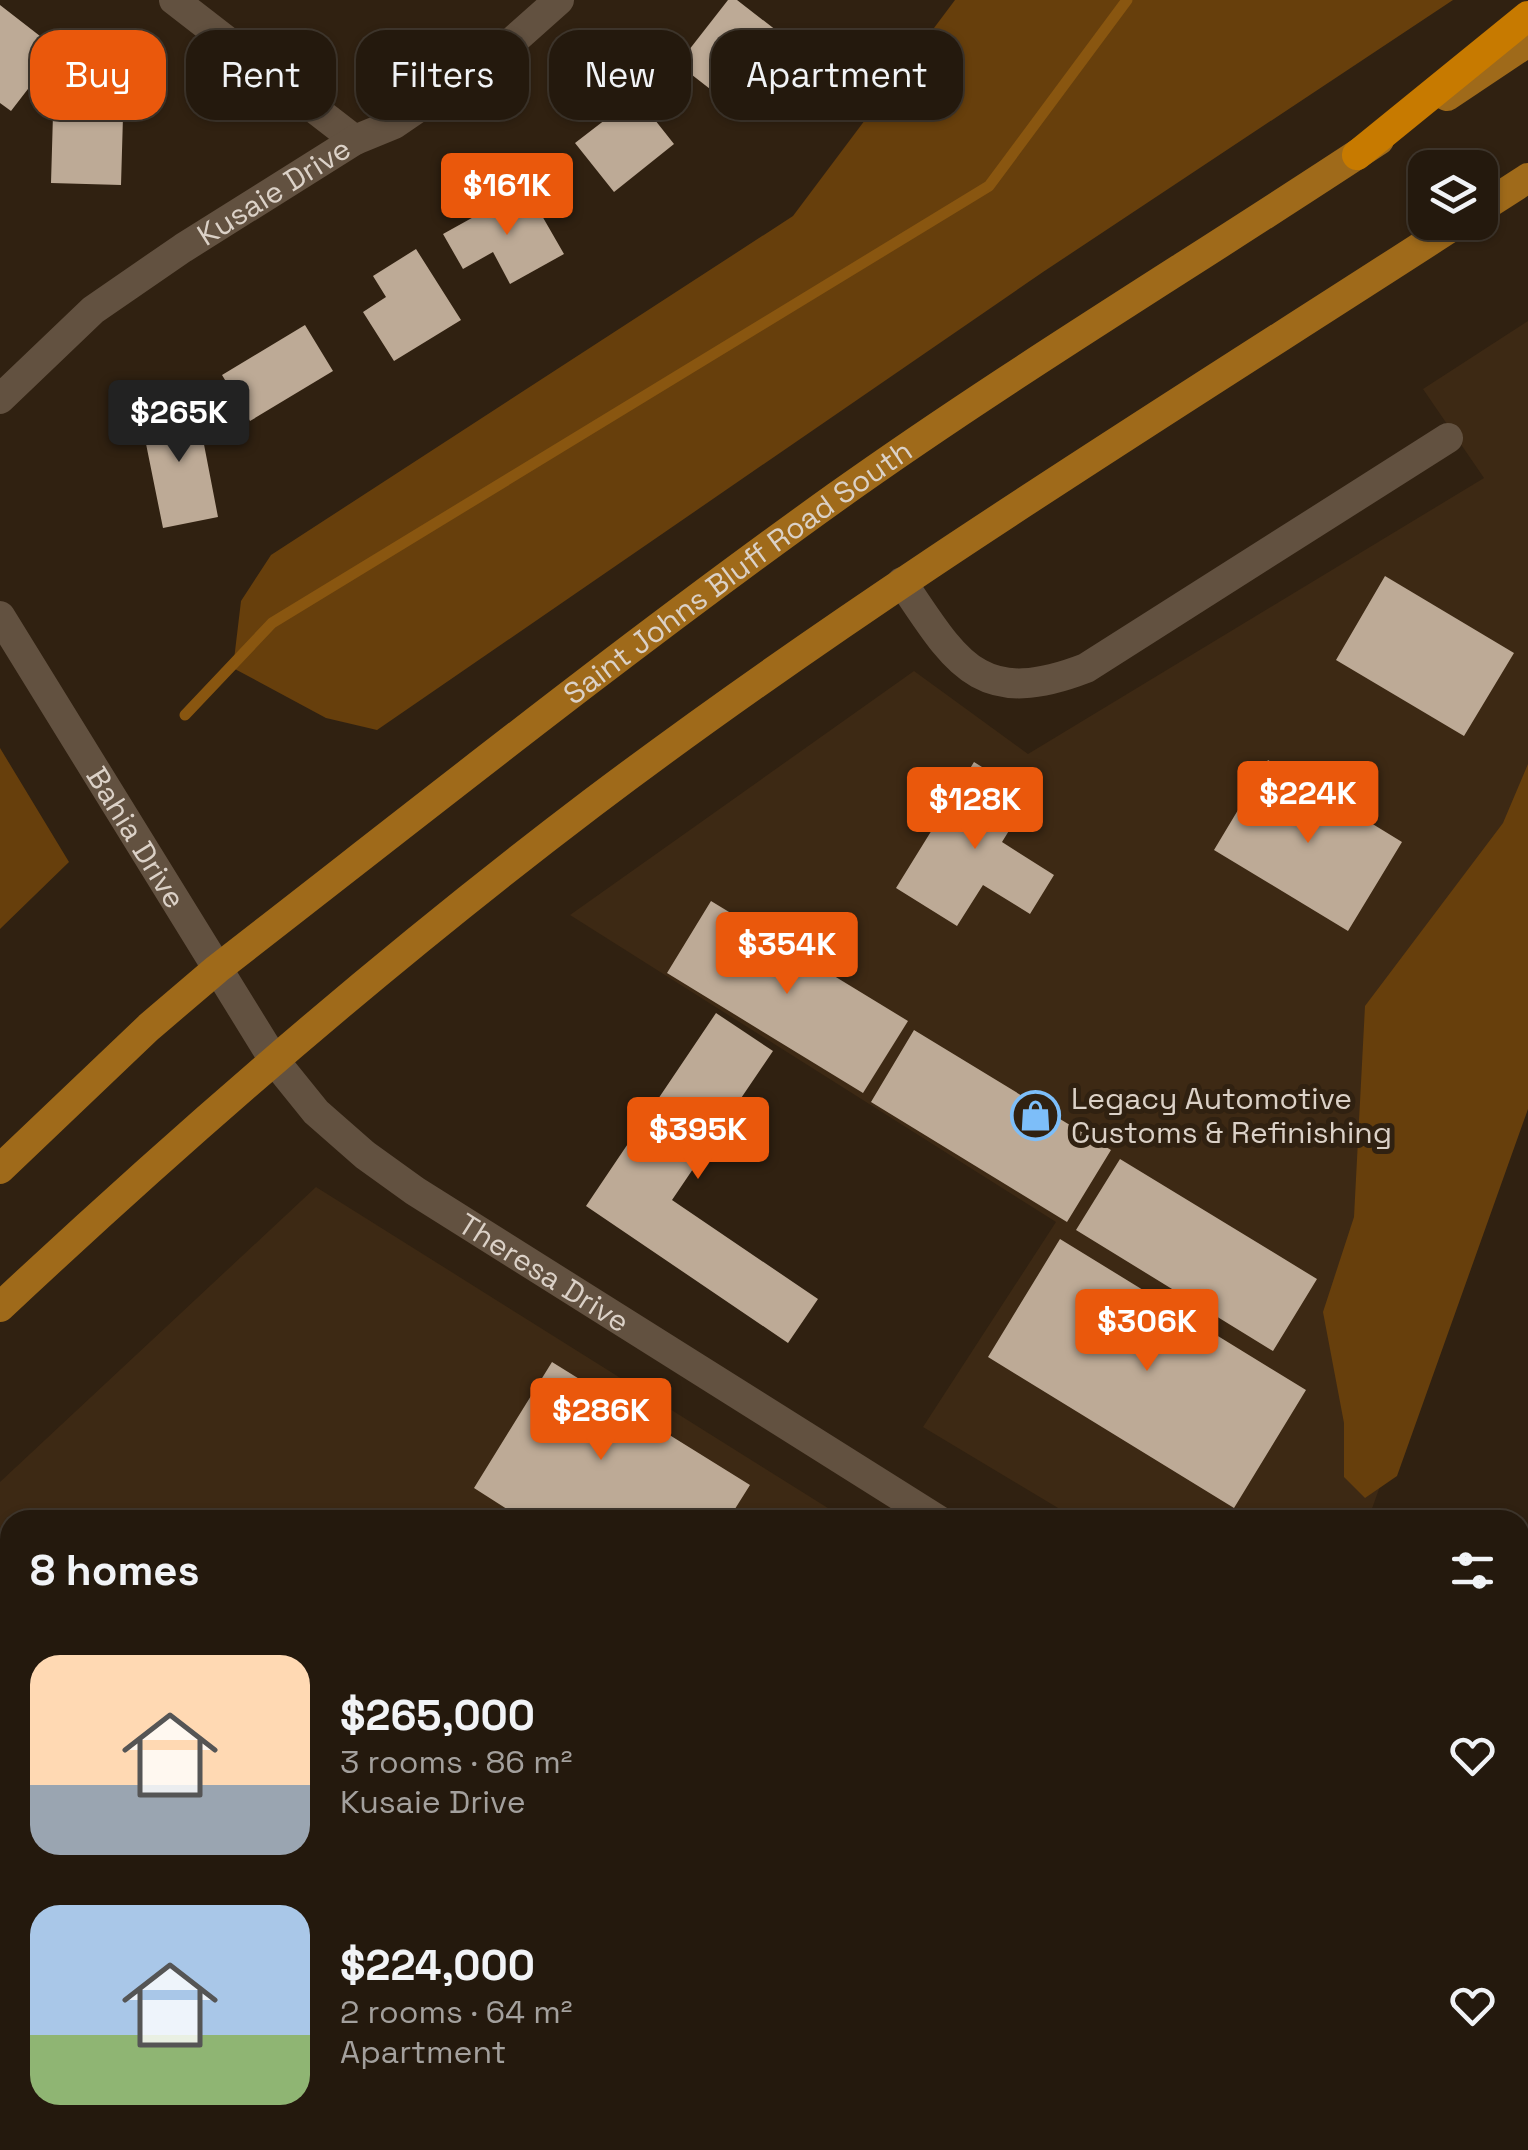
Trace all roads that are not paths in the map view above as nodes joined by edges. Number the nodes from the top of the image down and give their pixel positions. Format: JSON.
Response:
{"nodes":[{"id":1,"x":174,"y":0,"type":"edge"},
{"id":2,"x":559,"y":0,"type":"edge"},
{"id":3,"x":1528,"y":16,"type":"edge"},
{"id":4,"x":1528,"y":42,"type":"edge"},
{"id":5,"x":355,"y":140,"type":"junction"},
{"id":6,"x":1358,"y":155,"type":"junction"},
{"id":7,"x":1528,"y":178,"type":"edge"},
{"id":8,"x":1498,"y":197,"type":"edge"},
{"id":9,"x":1431,"y":240,"type":"edge"},
{"id":10,"x":0,"y":400,"type":"edge"},
{"id":11,"x":1448,"y":438,"type":"dead end"},
{"id":12,"x":902,"y":582,"type":"junction"},
{"id":13,"x":0,"y":616,"type":"edge"},
{"id":14,"x":218,"y":969,"type":"junction"},
{"id":15,"x":274,"y":1060,"type":"junction"},
{"id":16,"x":0,"y":1169,"type":"edge"},
{"id":17,"x":0,"y":1307,"type":"edge"},
{"id":18,"x":922,"y":1510,"type":"edge"}],
"edges":[{"from":1,"to":5,"type":"street"},
{"from":2,"to":5,"type":"street","name":"Kusaie Drive"},
{"from":3,"to":6,"type":"highway"},
{"from":4,"to":6,"type":"main road","name":"Saint Johns Bluff Road South"},
{"from":5,"to":10,"type":"street","name":"Kusaie Drive"},
{"from":6,"to":14,"type":"main road","name":"Saint Johns Bluff Road South"},
{"from":7,"to":8,"type":"main road"},
{"from":9,"to":12,"type":"main road"},
{"from":11,"to":12,"type":"street"},
{"from":12,"to":15,"type":"main road"},
{"from":13,"to":14,"type":"street","name":"Bahia Drive"},
{"from":14,"to":15,"type":"street","name":"Bahia Drive"},
{"from":14,"to":16,"type":"main road","name":"Saint Johns Bluff Road South"},
{"from":15,"to":17,"type":"main road"},
{"from":15,"to":18,"type":"street","name":"Theresa Drive"}]}
